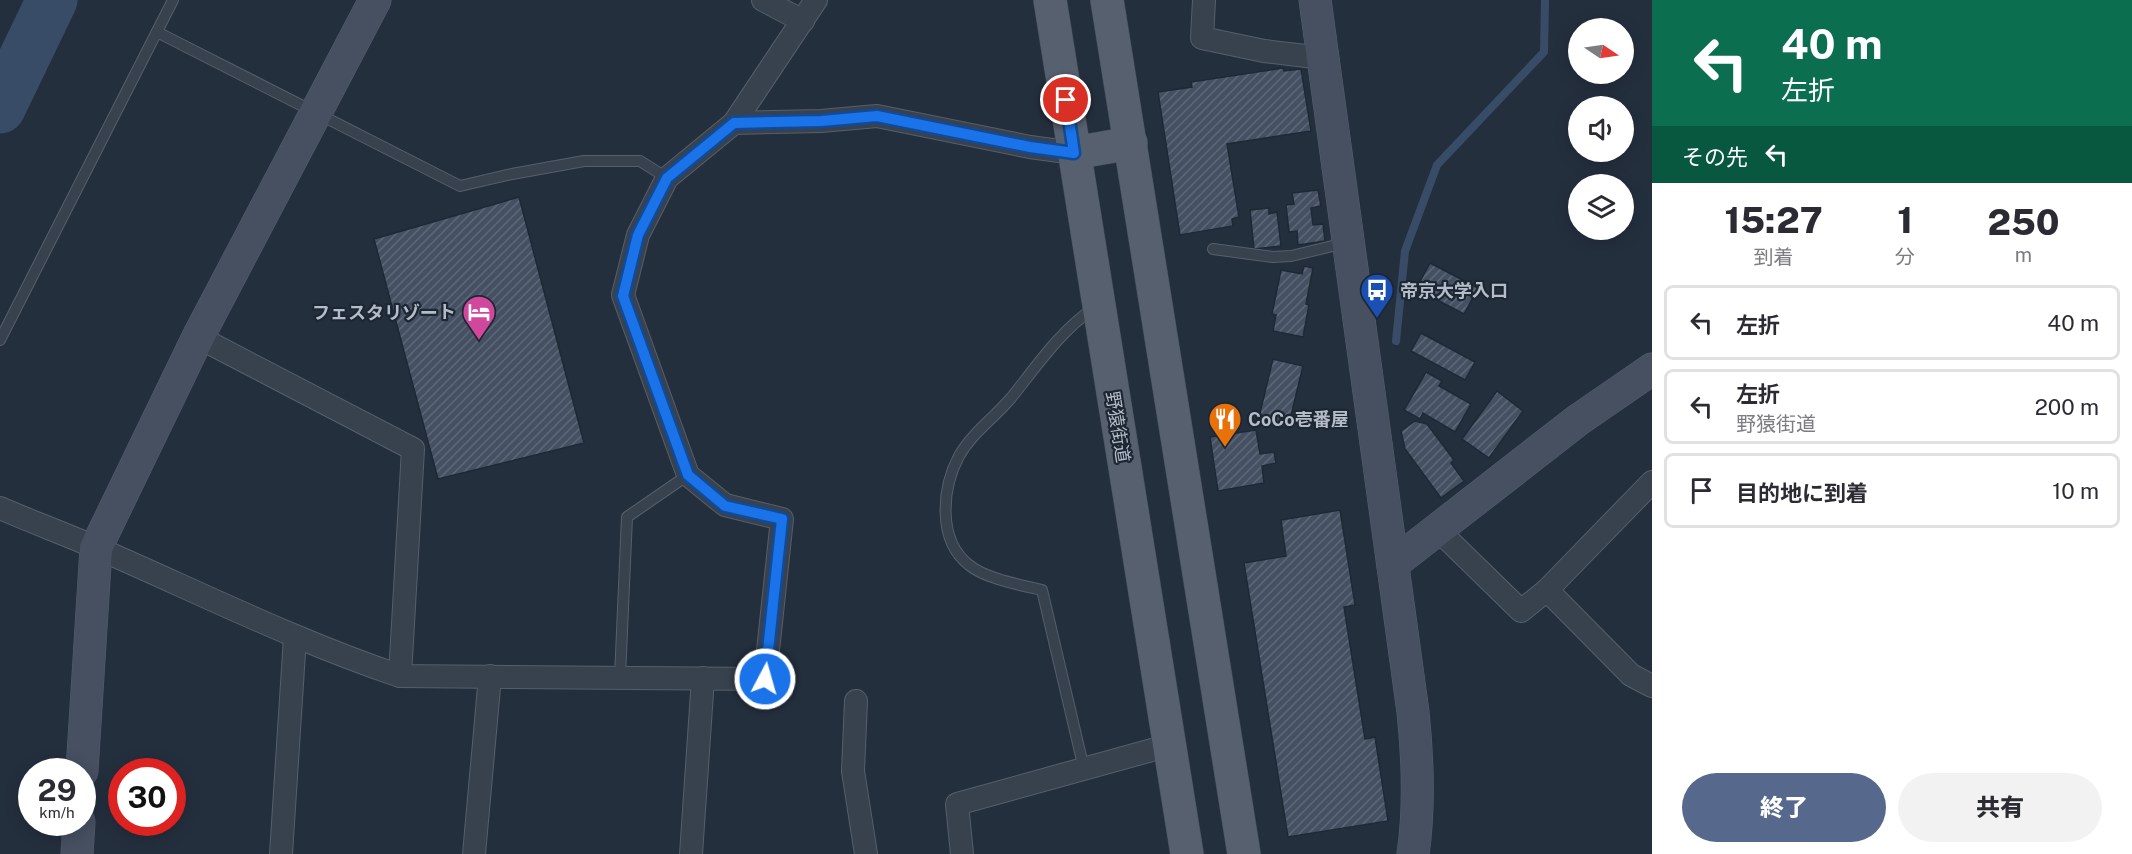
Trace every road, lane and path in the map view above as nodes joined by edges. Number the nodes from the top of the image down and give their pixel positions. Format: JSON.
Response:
{"nodes":[{"id":1,"x":173,"y":0,"type":"edge"},
{"id":2,"x":375,"y":0,"type":"edge"},
{"id":3,"x":764,"y":0,"type":"edge"},
{"id":4,"x":816,"y":0,"type":"edge"},
{"id":5,"x":1050,"y":0,"type":"edge"},
{"id":6,"x":1107,"y":0,"type":"edge"},
{"id":7,"x":1203,"y":0,"type":"edge"},
{"id":8,"x":1315,"y":0,"type":"edge"},
{"id":9,"x":804,"y":21,"type":"junction"},
{"id":10,"x":157,"y":32,"type":"junction"},
{"id":11,"x":1323,"y":57,"type":"junction"},
{"id":12,"x":316,"y":111,"type":"junction"},
{"id":13,"x":734,"y":123,"type":"junction"},
{"id":14,"x":1131,"y":143,"type":"junction"},
{"id":15,"x":1074,"y":153,"type":"junction"},
{"id":16,"x":667,"y":178,"type":"junction"},
{"id":17,"x":1348,"y":242,"type":"junction"},
{"id":18,"x":1213,"y":249,"type":"dead end"},
{"id":19,"x":1099,"y":305,"type":"junction"},
{"id":20,"x":198,"y":337,"type":"junction"},
{"id":21,"x":0,"y":340,"type":"edge"},
{"id":22,"x":1652,"y":369,"type":"edge"},
{"id":23,"x":688,"y":475,"type":"junction"},
{"id":24,"x":1652,"y":482,"type":"edge"},
{"id":25,"x":0,"y":508,"type":"edge"},
{"id":26,"x":1437,"y":529,"type":"junction"},
{"id":27,"x":96,"y":548,"type":"junction"},
{"id":28,"x":1393,"y":564,"type":"junction"},
{"id":29,"x":1547,"y":590,"type":"junction"},
{"id":30,"x":295,"y":637,"type":"junction"},
{"id":31,"x":400,"y":676,"type":"junction"},
{"id":32,"x":490,"y":676,"type":"junction"},
{"id":33,"x":620,"y":677,"type":"junction"},
{"id":34,"x":704,"y":678,"type":"junction"},
{"id":35,"x":1652,"y":686,"type":"edge"},
{"id":36,"x":856,"y":701,"type":"dead end"},
{"id":37,"x":1170,"y":745,"type":"junction"},
{"id":38,"x":83,"y":758,"type":"edge"},
{"id":39,"x":1084,"y":769,"type":"junction"},
{"id":40,"x":78,"y":836,"type":"edge"},
{"id":41,"x":77,"y":854,"type":"edge"},
{"id":42,"x":281,"y":854,"type":"edge"},
{"id":43,"x":474,"y":854,"type":"edge"},
{"id":44,"x":691,"y":854,"type":"edge"},
{"id":45,"x":866,"y":854,"type":"edge"},
{"id":46,"x":962,"y":854,"type":"edge"},
{"id":47,"x":1187,"y":854,"type":"edge"},
{"id":48,"x":1244,"y":854,"type":"edge"},
{"id":49,"x":1413,"y":854,"type":"edge"}],
"edges":[{"from":1,"to":10,"type":"lane"},
{"from":2,"to":12,"type":"street"},
{"from":3,"to":9,"type":"street"},
{"from":4,"to":9,"type":"street"},
{"from":5,"to":15,"type":"main road","name":"野猿街道"},
{"from":6,"to":14,"type":"main road"},
{"from":7,"to":11,"type":"street"},
{"from":8,"to":11,"type":"street"},
{"from":9,"to":13,"type":"street"},
{"from":10,"to":12,"type":"lane"},
{"from":10,"to":21,"type":"lane"},
{"from":11,"to":17,"type":"street"},
{"from":12,"to":16,"type":"lane"},
{"from":12,"to":20,"type":"street"},
{"from":13,"to":15,"type":"street"},
{"from":13,"to":16,"type":"street"},
{"from":14,"to":15,"type":"main road"},
{"from":14,"to":48,"type":"main road"},
{"from":15,"to":19,"type":"main road","name":"野猿街道"},
{"from":16,"to":23,"type":"street"},
{"from":17,"to":18,"type":"lane"},
{"from":17,"to":28,"type":"street"},
{"from":19,"to":37,"type":"main road","name":"野猿街道"},
{"from":19,"to":39,"type":"lane"},
{"from":20,"to":27,"type":"street"},
{"from":20,"to":31,"type":"street"},
{"from":22,"to":26,"type":"street"},
{"from":23,"to":33,"type":"lane"},
{"from":23,"to":34,"type":"street"},
{"from":24,"to":29,"type":"street"},
{"from":25,"to":27,"type":"street"},
{"from":26,"to":28,"type":"street"},
{"from":26,"to":29,"type":"street"},
{"from":27,"to":30,"type":"street"},
{"from":27,"to":38,"type":"street"},
{"from":28,"to":49,"type":"street"},
{"from":29,"to":35,"type":"street"},
{"from":30,"to":31,"type":"street"},
{"from":30,"to":42,"type":"street"},
{"from":31,"to":32,"type":"street"},
{"from":32,"to":33,"type":"street"},
{"from":32,"to":43,"type":"street"},
{"from":33,"to":34,"type":"street"},
{"from":34,"to":44,"type":"street"},
{"from":36,"to":45,"type":"street"},
{"from":37,"to":39,"type":"street"},
{"from":37,"to":47,"type":"main road","name":"野猿街道"},
{"from":39,"to":46,"type":"street"},
{"from":40,"to":41,"type":"street"}]}
